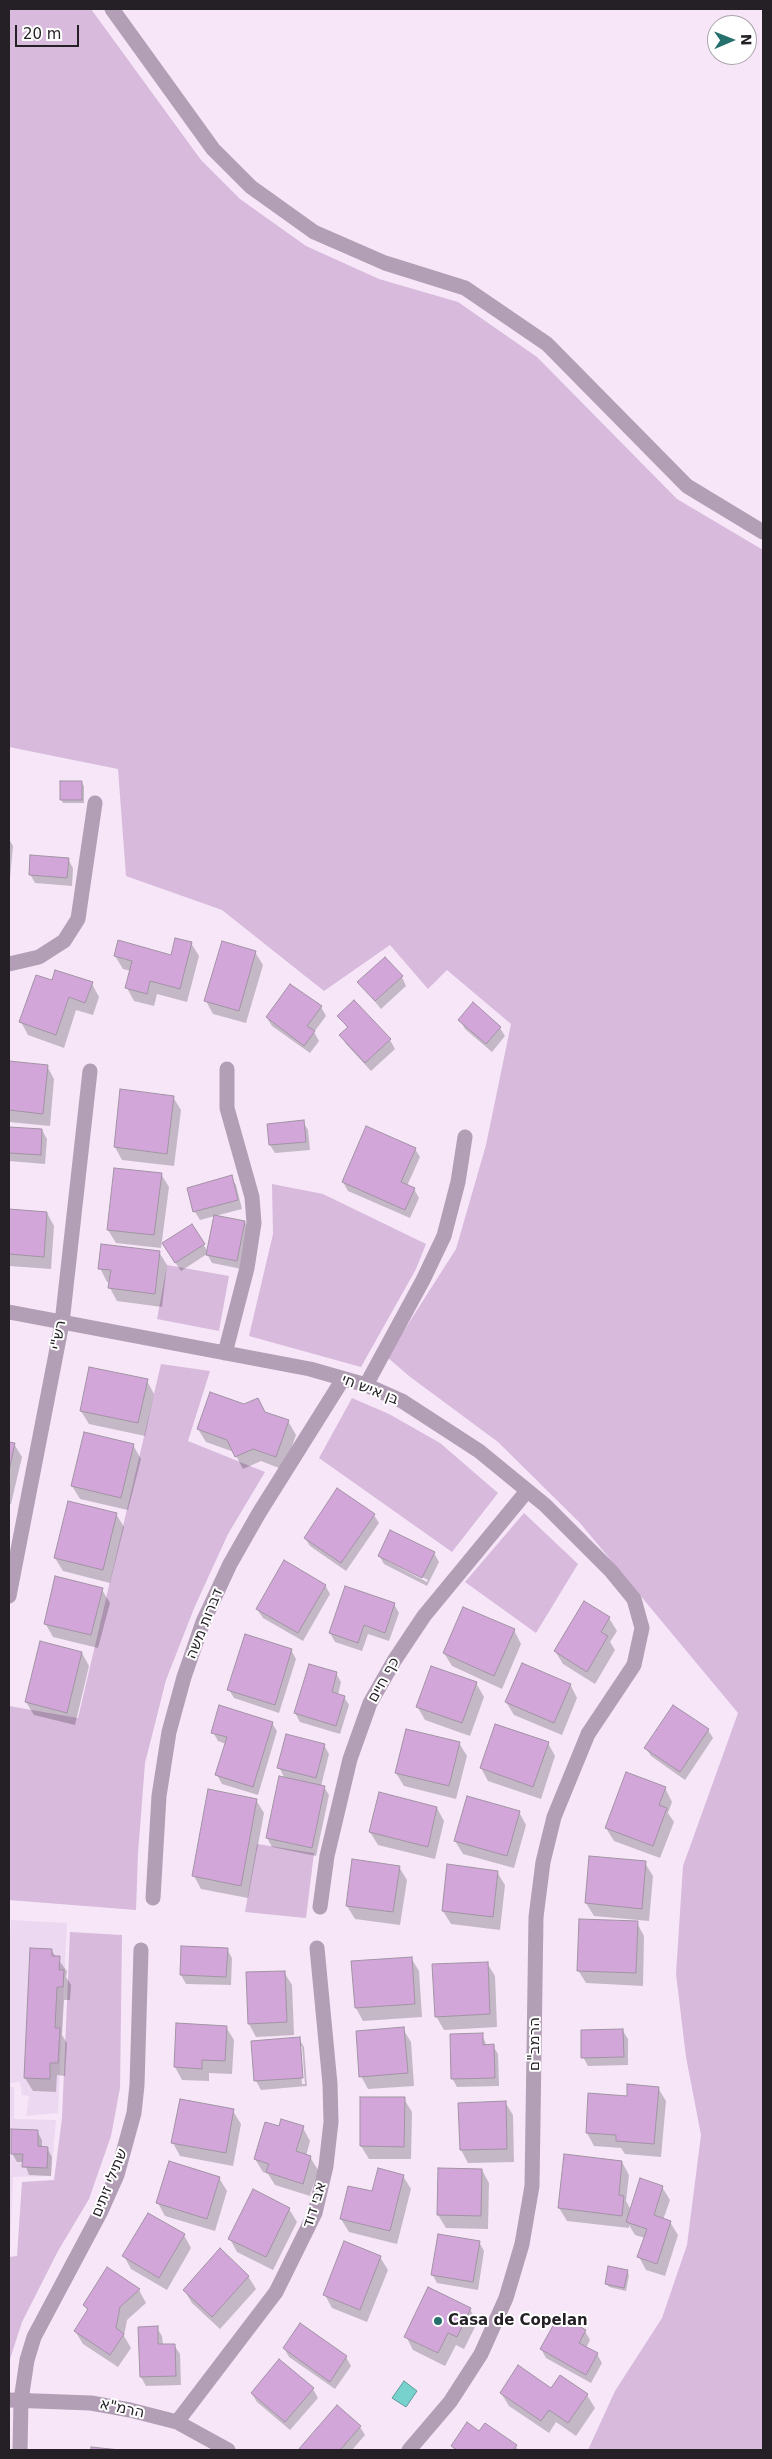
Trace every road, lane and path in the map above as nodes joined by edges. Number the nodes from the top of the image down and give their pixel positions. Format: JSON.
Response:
{"nodes":[{"id":1,"x":112,"y":9,"type":"edge"},
{"id":2,"x":763,"y":532,"type":"edge"},
{"id":3,"x":95,"y":803,"type":"dead end"},
{"id":4,"x":9,"y":964,"type":"edge"},
{"id":5,"x":227,"y":1069,"type":"dead end"},
{"id":6,"x":90,"y":1071,"type":"dead end"},
{"id":7,"x":465,"y":1137,"type":"dead end"},
{"id":8,"x":9,"y":1312,"type":"edge"},
{"id":9,"x":62,"y":1323,"type":"junction"},
{"id":10,"x":225,"y":1353,"type":"junction"},
{"id":11,"x":343,"y":1379,"type":"junction"},
{"id":12,"x":366,"y":1385,"type":"junction"},
{"id":13,"x":527,"y":1491,"type":"junction"},
{"id":14,"x":9,"y":1596,"type":"edge"},
{"id":15,"x":642,"y":1628,"type":"joint"},
{"id":16,"x":153,"y":1898,"type":"dead end"},
{"id":17,"x":320,"y":1907,"type":"dead end"},
{"id":18,"x":317,"y":1948,"type":"dead end"},
{"id":19,"x":141,"y":1950,"type":"dead end"},
{"id":20,"x":15,"y":2400,"type":"edge"},
{"id":21,"x":177,"y":2422,"type":"junction"},
{"id":22,"x":20,"y":2450,"type":"edge"},
{"id":23,"x":228,"y":2450,"type":"edge"},
{"id":24,"x":409,"y":2450,"type":"edge"}],
"edges":[{"from":1,"to":2,"type":"street"},
{"from":3,"to":4,"type":"street"},
{"from":5,"to":10,"type":"street"},
{"from":6,"to":9,"type":"street","name":"רש\"י"},
{"from":7,"to":12,"type":"street"},
{"from":8,"to":9,"type":"street","name":"בן איש חי"},
{"from":9,"to":10,"type":"street","name":"בן איש חי"},
{"from":9,"to":14,"type":"street","name":"רש\"י"},
{"from":10,"to":11,"type":"street","name":"בן איש חי"},
{"from":11,"to":12,"type":"street","name":"בן איש חי"},
{"from":11,"to":16,"type":"street","name":"דברות משה"},
{"from":12,"to":13,"type":"street","name":"בן איש חי"},
{"from":13,"to":15,"type":"street","name":"בן איש חי"},
{"from":13,"to":17,"type":"street","name":"כף חיים"},
{"from":15,"to":24,"type":"street","name":"הרמב\"ם"},
{"from":18,"to":21,"type":"street","name":"אבי דוד"},
{"from":19,"to":20,"type":"street","name":"שתילי זיתים"},
{"from":20,"to":21,"type":"street","name":"הרמ\"א"},
{"from":20,"to":22,"type":"street","name":"שתילי זיתים"},
{"from":21,"to":23,"type":"street","name":"הרמ\"א"}]}
